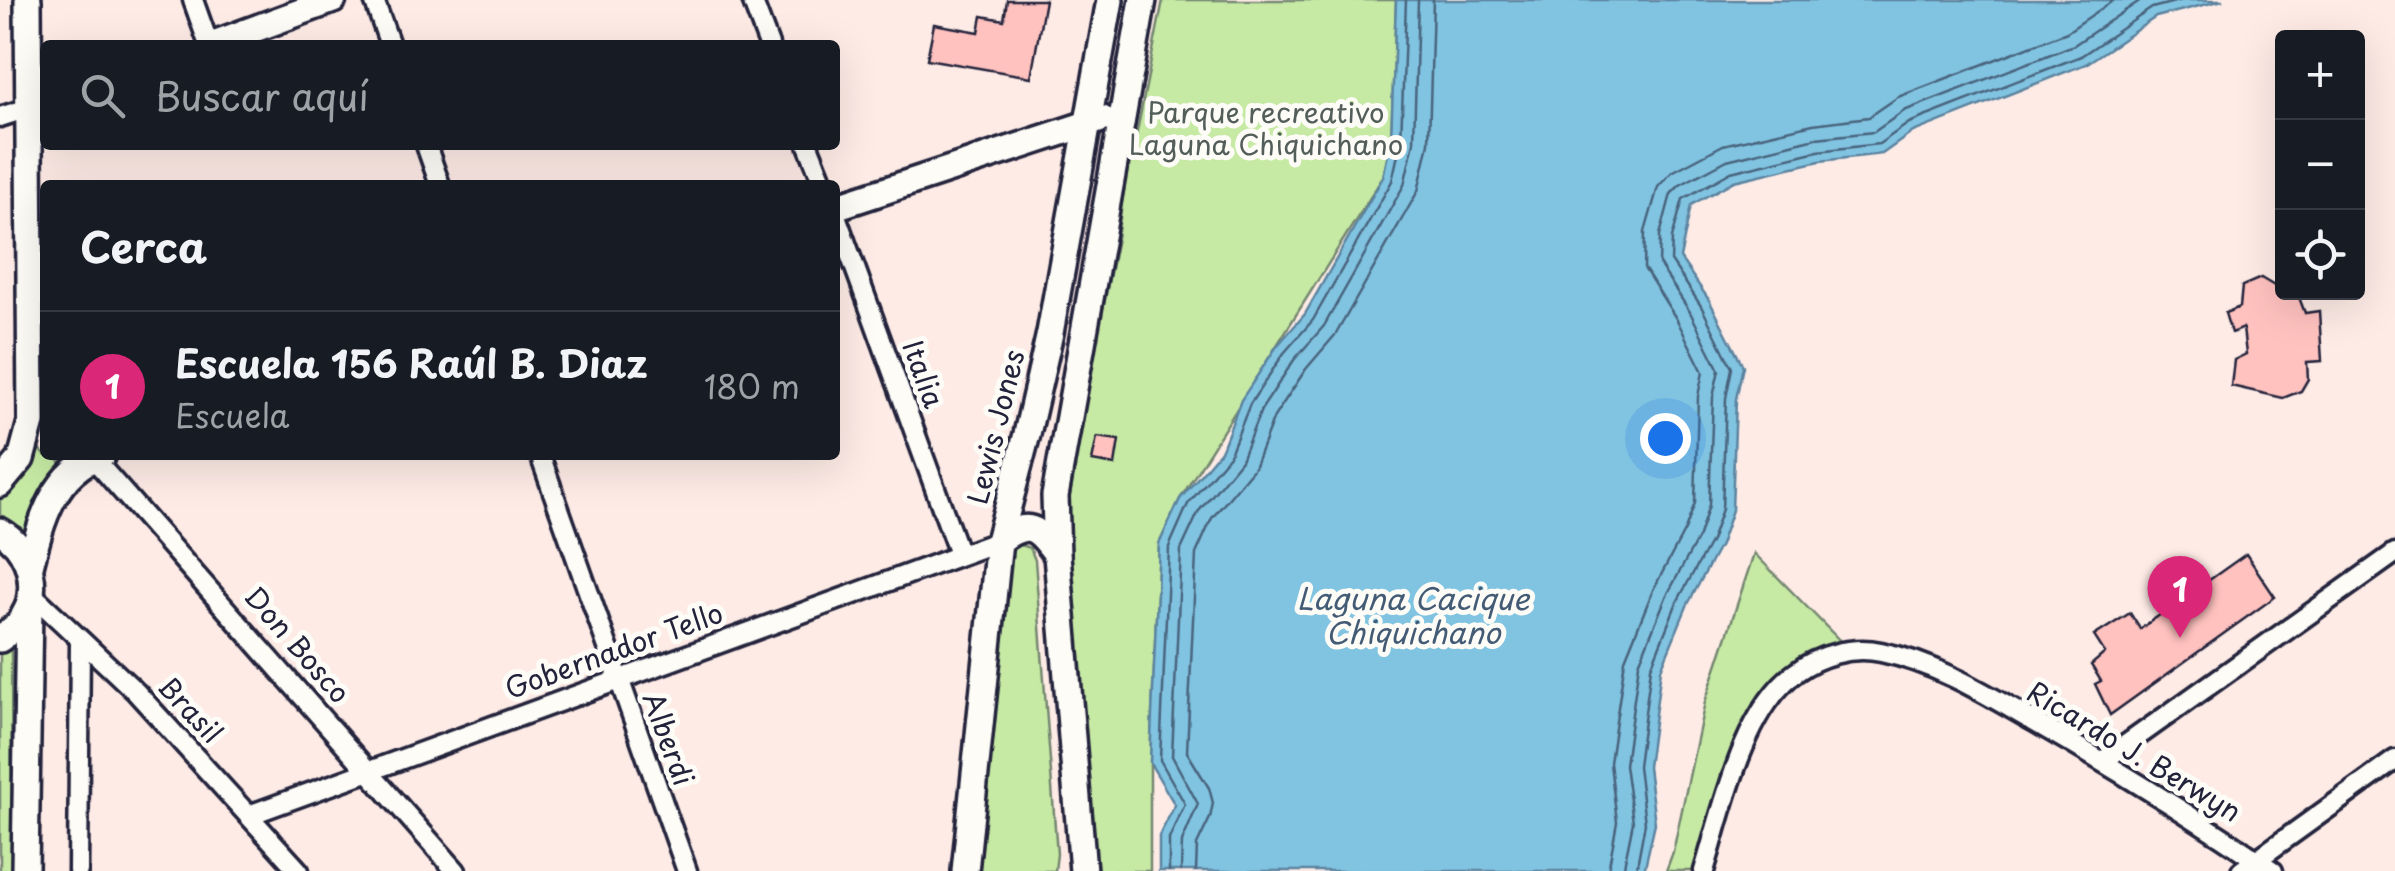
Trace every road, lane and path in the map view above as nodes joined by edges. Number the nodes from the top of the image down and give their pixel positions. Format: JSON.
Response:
{"nodes":[{"id":1,"x":28,"y":0,"type":"edge"},
{"id":2,"x":193,"y":0,"type":"edge"},
{"id":3,"x":333,"y":0,"type":"edge"},
{"id":4,"x":374,"y":0,"type":"edge"},
{"id":5,"x":752,"y":0,"type":"edge"},
{"id":6,"x":1110,"y":0,"type":"edge"},
{"id":7,"x":1143,"y":0,"type":"edge"},
{"id":8,"x":208,"y":40,"type":"edge"},
{"id":9,"x":224,"y":40,"type":"edge"},
{"id":10,"x":388,"y":40,"type":"edge"},
{"id":11,"x":767,"y":40,"type":"edge"},
{"id":12,"x":36,"y":105,"type":"edge"},
{"id":13,"x":1121,"y":116,"type":"junction"},
{"id":14,"x":0,"y":117,"type":"edge"},
{"id":15,"x":1088,"y":122,"type":"junction"},
{"id":16,"x":428,"y":150,"type":"edge"},
{"id":17,"x":810,"y":150,"type":"edge"},
{"id":18,"x":438,"y":180,"type":"edge"},
{"id":19,"x":822,"y":180,"type":"edge"},
{"id":20,"x":840,"y":208,"type":"edge"},
{"id":21,"x":840,"y":224,"type":"edge"},
{"id":22,"x":38,"y":432,"type":"edge"},
{"id":23,"x":83,"y":460,"type":"edge"},
{"id":24,"x":92,"y":460,"type":"edge"},
{"id":25,"x":542,"y":460,"type":"edge"},
{"id":26,"x":0,"y":484,"type":"edge"},
{"id":27,"x":0,"y":531,"type":"edge"},
{"id":28,"x":998,"y":540,"type":"junction"},
{"id":29,"x":2395,"y":553,"type":"edge"},
{"id":30,"x":959,"y":554,"type":"junction"},
{"id":31,"x":1056,"y":555,"type":"junction"},
{"id":32,"x":30,"y":566,"type":"junction"},
{"id":33,"x":31,"y":600,"type":"junction"},
{"id":34,"x":0,"y":639,"type":"edge"},
{"id":35,"x":80,"y":642,"type":"junction"},
{"id":36,"x":617,"y":680,"type":"junction"},
{"id":37,"x":2395,"y":760,"type":"edge"},
{"id":38,"x":2103,"y":761,"type":"junction"},
{"id":39,"x":366,"y":770,"type":"junction"},
{"id":40,"x":249,"y":815,"type":"junction"},
{"id":41,"x":2248,"y":865,"type":"edge"},
{"id":42,"x":966,"y":868,"type":"edge"},
{"id":43,"x":1082,"y":869,"type":"edge"},
{"id":44,"x":25,"y":871,"type":"edge"},
{"id":45,"x":78,"y":871,"type":"edge"},
{"id":46,"x":299,"y":871,"type":"edge"},
{"id":47,"x":456,"y":871,"type":"edge"},
{"id":48,"x":688,"y":871,"type":"edge"},
{"id":49,"x":1704,"y":871,"type":"edge"},
{"id":50,"x":2272,"y":871,"type":"edge"}],
"edges":[{"from":1,"to":12,"type":"street"},
{"from":2,"to":8,"type":"street"},
{"from":3,"to":9,"type":"street"},
{"from":4,"to":10,"type":"street"},
{"from":5,"to":11,"type":"street"},
{"from":6,"to":15,"type":"street","name":"Lewis Jones"},
{"from":7,"to":13,"type":"street"},
{"from":12,"to":14,"type":"street"},
{"from":12,"to":22,"type":"street"},
{"from":13,"to":15,"type":"street"},
{"from":13,"to":31,"type":"street"},
{"from":15,"to":20,"type":"street"},
{"from":15,"to":28,"type":"street","name":"Lewis Jones"},
{"from":16,"to":18,"type":"street"},
{"from":17,"to":19,"type":"street"},
{"from":21,"to":30,"type":"street","name":"Italia"},
{"from":22,"to":26,"type":"street"},
{"from":23,"to":32,"type":"street"},
{"from":24,"to":39,"type":"street","name":"Don Bosco"},
{"from":25,"to":36,"type":"street","name":"Alberdi"},
{"from":27,"to":32,"type":"street"},
{"from":28,"to":30,"type":"street","name":"Gobernador Tello"},
{"from":28,"to":31,"type":"street"},
{"from":28,"to":42,"type":"street","name":"Lewis Jones"},
{"from":29,"to":38,"type":"street"},
{"from":30,"to":36,"type":"street","name":"Gobernador Tello"},
{"from":31,"to":43,"type":"street"},
{"from":32,"to":33,"type":"street"},
{"from":33,"to":34,"type":"street"},
{"from":33,"to":35,"type":"street","name":"Brasil"},
{"from":33,"to":44,"type":"street"},
{"from":35,"to":40,"type":"street","name":"Brasil"},
{"from":35,"to":45,"type":"street"},
{"from":36,"to":39,"type":"street","name":"Gobernador Tello"},
{"from":36,"to":48,"type":"street","name":"Alberdi"},
{"from":37,"to":41,"type":"street"},
{"from":38,"to":41,"type":"street","name":"Ricardo J. Berwyn"},
{"from":38,"to":49,"type":"street","name":"Ricardo J. Berwyn"},
{"from":39,"to":40,"type":"street","name":"Gobernador Tello"},
{"from":39,"to":47,"type":"street","name":"Don Bosco"},
{"from":40,"to":46,"type":"street","name":"Brasil"},
{"from":41,"to":50,"type":"street","name":"Ricardo J. Berwyn"}]}
